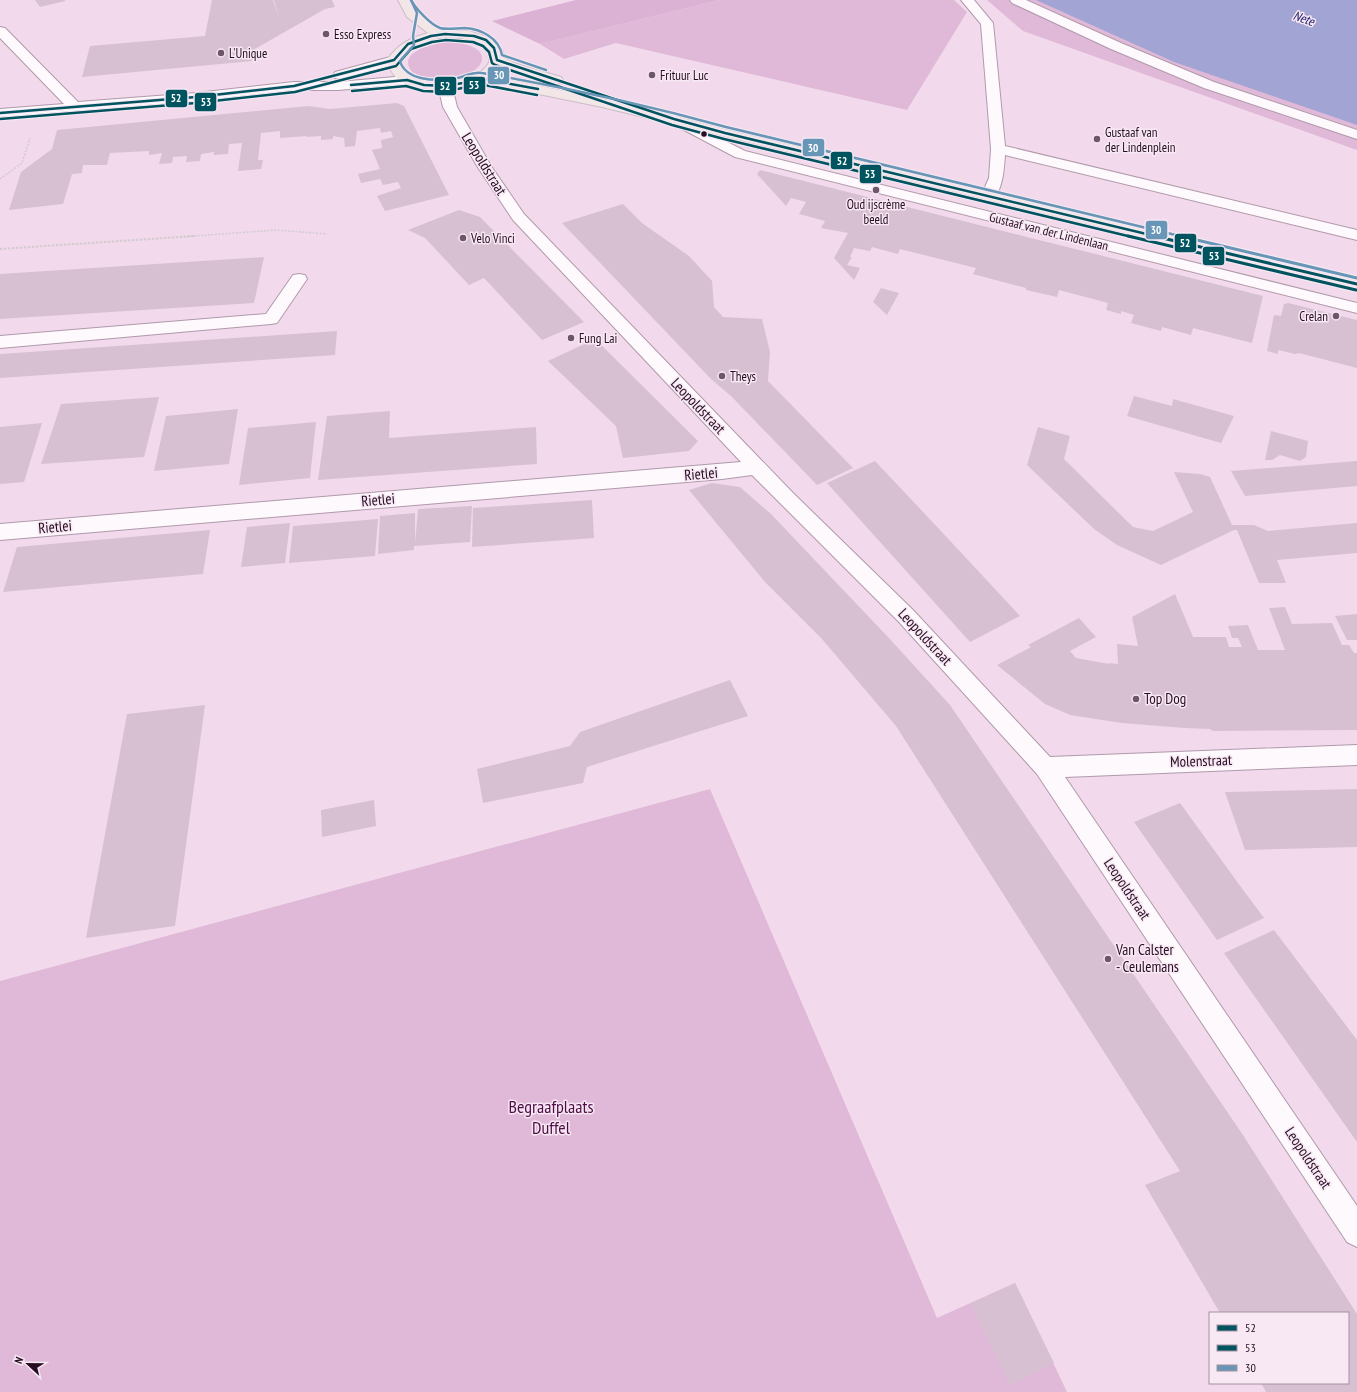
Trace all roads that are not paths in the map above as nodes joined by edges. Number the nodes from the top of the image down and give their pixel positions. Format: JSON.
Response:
{"nodes":[{"id":1,"x":404,"y":0,"type":"edge"},
{"id":2,"x":967,"y":0,"type":"edge"},
{"id":3,"x":1016,"y":0,"type":"edge"},
{"id":4,"x":411,"y":14,"type":"junction"},
{"id":5,"x":0,"y":31,"type":"edge"},
{"id":6,"x":438,"y":34,"type":"junction"},
{"id":7,"x":408,"y":44,"type":"junction"},
{"id":8,"x":394,"y":60,"type":"junction"},
{"id":9,"x":496,"y":60,"type":"junction"},
{"id":10,"x":479,"y":78,"type":"junction"},
{"id":11,"x":407,"y":80,"type":"junction"},
{"id":12,"x":294,"y":86,"type":"junction"},
{"id":13,"x":445,"y":86,"type":"junction"},
{"id":14,"x":74,"y":106,"type":"junction"},
{"id":15,"x":0,"y":113,"type":"edge"},
{"id":16,"x":674,"y":119,"type":"junction"},
{"id":17,"x":1357,"y":135,"type":"edge"},
{"id":18,"x":998,"y":149,"type":"junction"},
{"id":19,"x":989,"y":196,"type":"junction"},
{"id":20,"x":1357,"y":235,"type":"edge"},
{"id":21,"x":299,"y":279,"type":"dead end"},
{"id":22,"x":1357,"y":284,"type":"edge"},
{"id":23,"x":1357,"y":308,"type":"edge"},
{"id":24,"x":0,"y":342,"type":"edge"},
{"id":25,"x":756,"y":467,"type":"junction"},
{"id":26,"x":0,"y":532,"type":"edge"},
{"id":27,"x":1357,"y":755,"type":"edge"},
{"id":28,"x":1045,"y":767,"type":"junction"},
{"id":29,"x":1357,"y":1232,"type":"edge"}],
"edges":[{"from":1,"to":4,"type":"main road"},
{"from":2,"to":18,"type":"street"},
{"from":3,"to":17,"type":"street"},
{"from":4,"to":6,"type":"main road"},
{"from":4,"to":7,"type":"main road"},
{"from":5,"to":14,"type":"street"},
{"from":6,"to":7,"type":"main road"},
{"from":6,"to":9,"type":"main road"},
{"from":7,"to":8,"type":"main road"},
{"from":8,"to":11,"type":"main road"},
{"from":8,"to":12,"type":"street"},
{"from":9,"to":10,"type":"main road"},
{"from":9,"to":16,"type":"main road"},
{"from":10,"to":13,"type":"main road"},
{"from":10,"to":16,"type":"main road"},
{"from":11,"to":12,"type":"street"},
{"from":11,"to":13,"type":"main road"},
{"from":12,"to":14,"type":"street"},
{"from":13,"to":25,"type":"street","name":"Leopoldstraat"},
{"from":14,"to":15,"type":"street"},
{"from":16,"to":19,"type":"main road"},
{"from":16,"to":23,"type":"street","name":"Gustaaf van der Lindenlaan"},
{"from":18,"to":19,"type":"street"},
{"from":18,"to":20,"type":"street"},
{"from":19,"to":22,"type":"main road"},
{"from":21,"to":24,"type":"street"},
{"from":25,"to":26,"type":"street","name":"Rietlei"},
{"from":25,"to":28,"type":"street","name":"Leopoldstraat"},
{"from":27,"to":28,"type":"street","name":"Molenstraat"},
{"from":28,"to":29,"type":"street","name":"Leopoldstraat"}]}
